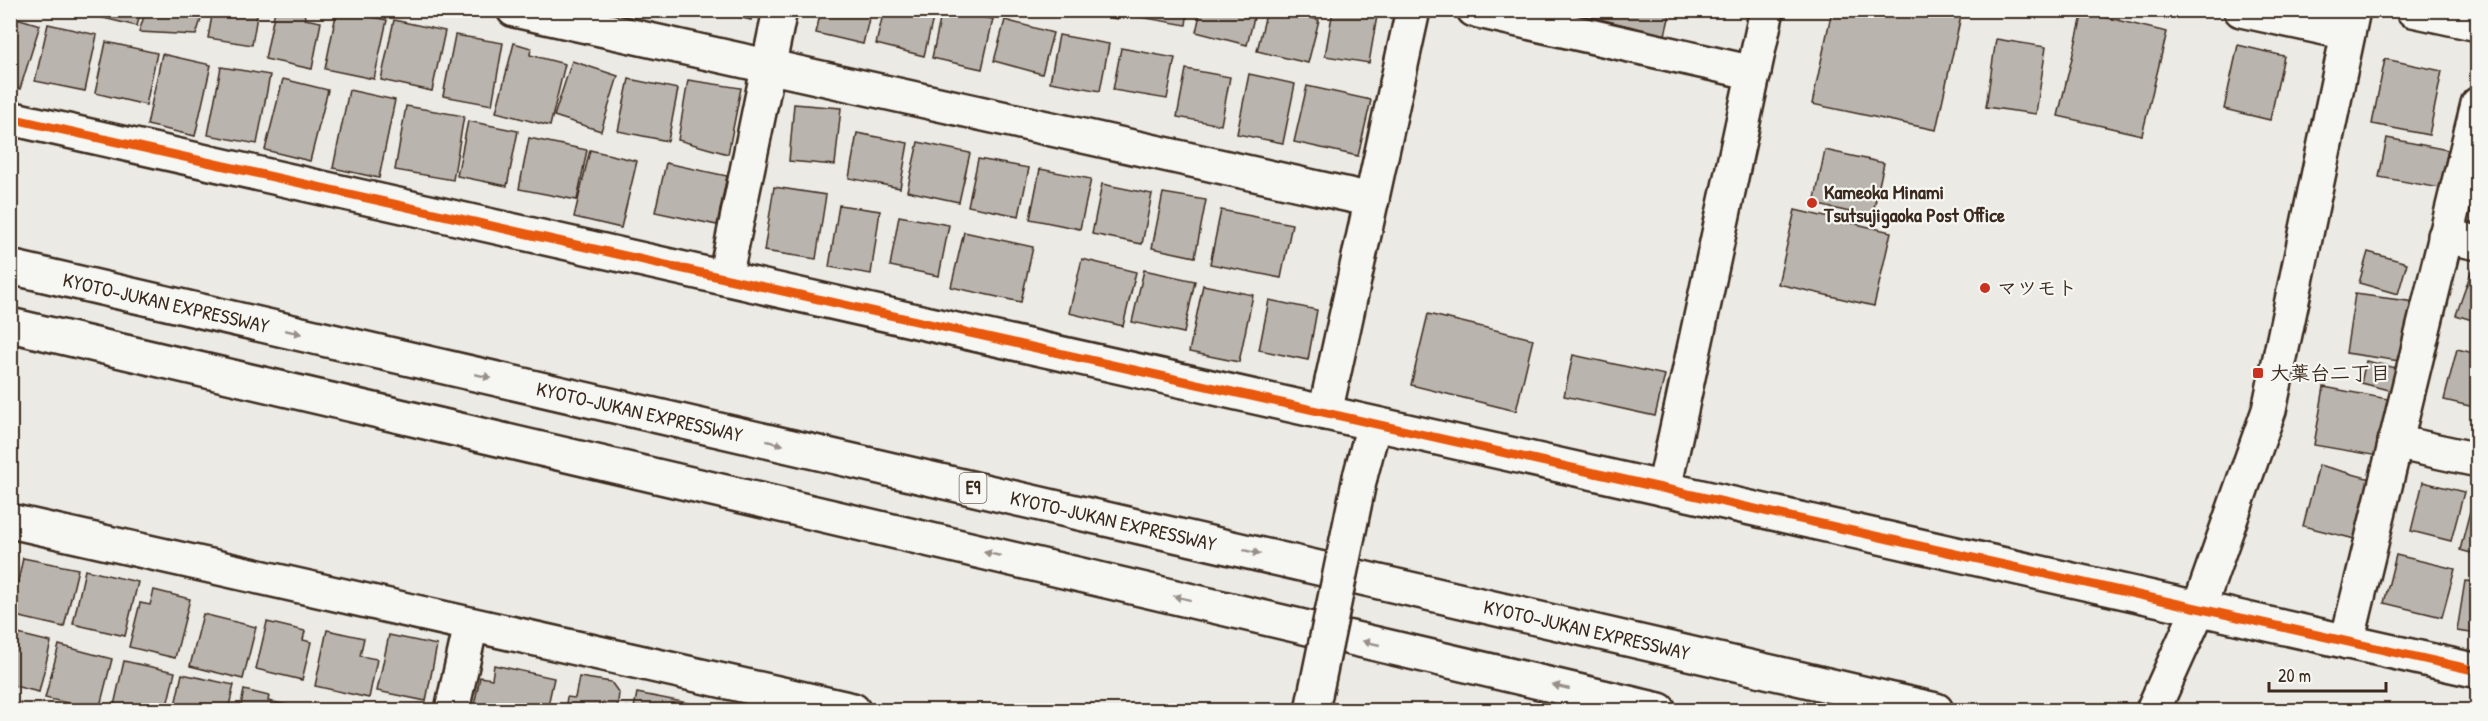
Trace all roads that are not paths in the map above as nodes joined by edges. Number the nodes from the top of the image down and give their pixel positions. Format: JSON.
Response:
{"nodes":[{"id":1,"x":514,"y":10,"type":"edge"},
{"id":2,"x":780,"y":10,"type":"edge"},
{"id":3,"x":1413,"y":10,"type":"edge"},
{"id":4,"x":1474,"y":10,"type":"edge"},
{"id":5,"x":1767,"y":10,"type":"edge"},
{"id":6,"x":2241,"y":10,"type":"edge"},
{"id":7,"x":2413,"y":10,"type":"edge"},
{"id":8,"x":2350,"y":22,"type":"edge"},
{"id":9,"x":2478,"y":24,"type":"edge"},
{"id":10,"x":768,"y":67,"type":"junction"},
{"id":11,"x":1754,"y":73,"type":"junction"},
{"id":12,"x":2478,"y":104,"type":"edge"},
{"id":13,"x":10,"y":118,"type":"edge"},
{"id":14,"x":1372,"y":201,"type":"junction"},
{"id":15,"x":2445,"y":236,"type":"junction"},
{"id":16,"x":2478,"y":243,"type":"edge"},
{"id":17,"x":10,"y":267,"type":"edge"},
{"id":18,"x":725,"y":278,"type":"junction"},
{"id":19,"x":10,"y":325,"type":"edge"},
{"id":20,"x":1325,"y":413,"type":"junction"},
{"id":21,"x":1374,"y":424,"type":"junction"},
{"id":22,"x":2395,"y":442,"type":"junction"},
{"id":23,"x":2478,"y":460,"type":"edge"},
{"id":24,"x":1664,"y":489,"type":"junction"},
{"id":25,"x":10,"y":521,"type":"edge"},
{"id":26,"x":2199,"y":609,"type":"junction"},
{"id":27,"x":471,"y":625,"type":"junction"},
{"id":28,"x":2347,"y":642,"type":"junction"},
{"id":29,"x":2478,"y":671,"type":"edge"},
{"id":30,"x":452,"y":711,"type":"edge"},
{"id":31,"x":853,"y":711,"type":"edge"},
{"id":32,"x":1312,"y":711,"type":"edge"},
{"id":33,"x":1659,"y":711,"type":"edge"},
{"id":34,"x":1936,"y":711,"type":"edge"},
{"id":35,"x":2153,"y":711,"type":"edge"}],
"edges":[{"from":1,"to":10,"type":"main road"},
{"from":2,"to":10,"type":"main road"},
{"from":3,"to":14,"type":"main road"},
{"from":4,"to":11,"type":"main road"},
{"from":5,"to":11,"type":"main road"},
{"from":6,"to":8,"type":"main road"},
{"from":7,"to":9,"type":"main road"},
{"from":8,"to":26,"type":"main road"},
{"from":10,"to":14,"type":"main road"},
{"from":10,"to":18,"type":"main road"},
{"from":11,"to":24,"type":"main road"},
{"from":12,"to":15,"type":"main road"},
{"from":13,"to":18,"type":"main road"},
{"from":14,"to":20,"type":"main road"},
{"from":15,"to":16,"type":"main road"},
{"from":15,"to":22,"type":"main road"},
{"from":17,"to":34,"type":"main road","name":"KYOTO-JUKAN EXPRESSWAY","number":"E9","one_way":true},
{"from":18,"to":20,"type":"main road"},
{"from":33,"to":19,"type":"main road","one_way":true},
{"from":20,"to":21,"type":"main road"},
{"from":21,"to":24,"type":"main road"},
{"from":21,"to":32,"type":"main road","bridge":true},
{"from":22,"to":23,"type":"main road"},
{"from":22,"to":28,"type":"main road"},
{"from":24,"to":26,"type":"main road"},
{"from":25,"to":27,"type":"main road"},
{"from":26,"to":28,"type":"main road"},
{"from":26,"to":35,"type":"main road"},
{"from":27,"to":30,"type":"main road"},
{"from":27,"to":31,"type":"main road"},
{"from":28,"to":29,"type":"main road"}]}
